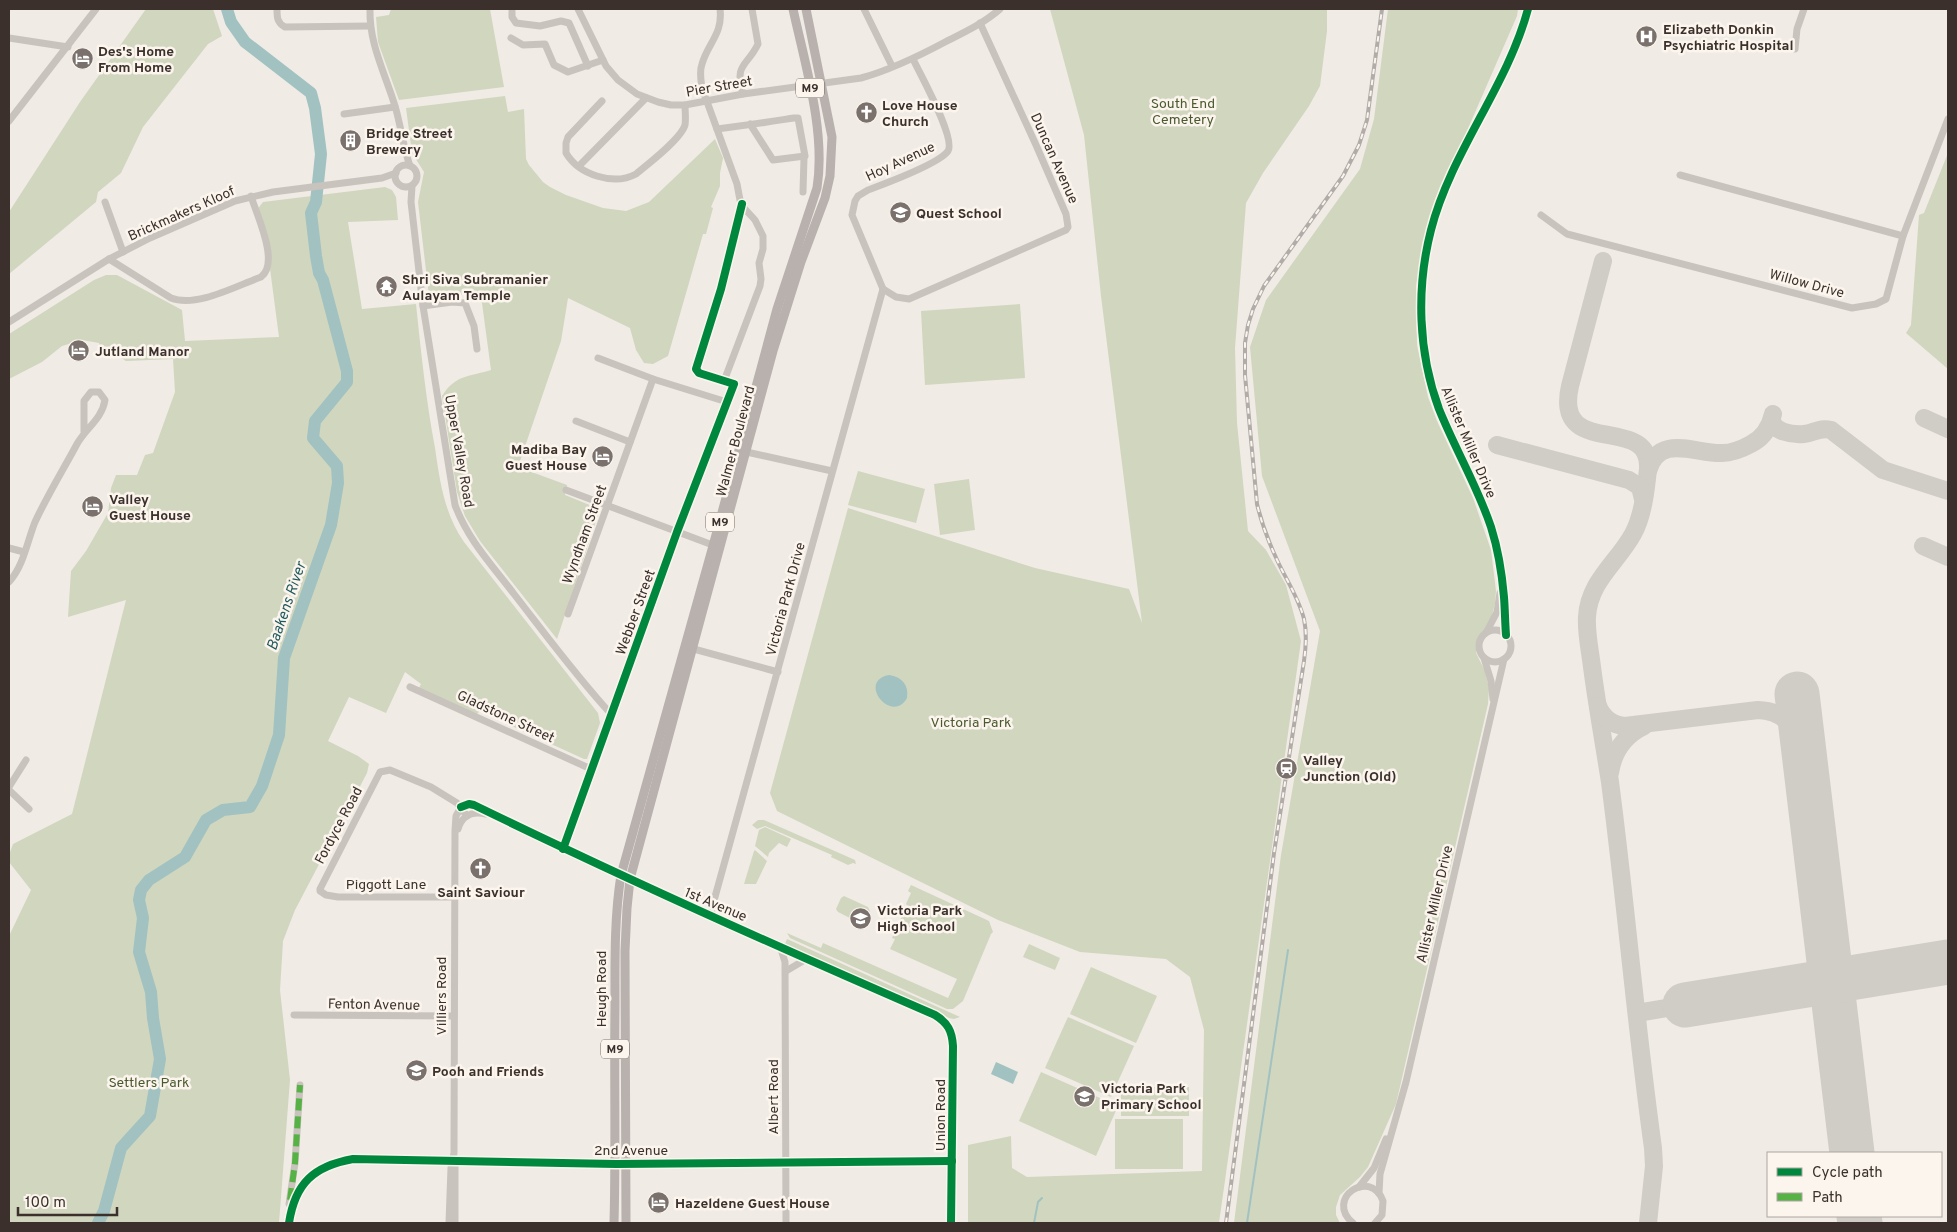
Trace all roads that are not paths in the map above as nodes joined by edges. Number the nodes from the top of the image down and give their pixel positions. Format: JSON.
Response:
{"nodes":[{"id":1,"x":96,"y":9,"type":"edge"},
{"id":2,"x":370,"y":9,"type":"edge"},
{"id":3,"x":512,"y":9,"type":"edge"},
{"id":4,"x":578,"y":9,"type":"edge"},
{"id":5,"x":720,"y":9,"type":"edge"},
{"id":6,"x":752,"y":9,"type":"edge"},
{"id":7,"x":793,"y":9,"type":"edge"},
{"id":8,"x":806,"y":9,"type":"edge"},
{"id":9,"x":866,"y":9,"type":"edge"},
{"id":10,"x":1000,"y":9,"type":"edge"},
{"id":11,"x":1528,"y":9,"type":"edge"},
{"id":12,"x":1804,"y":9,"type":"edge"},
{"id":13,"x":277,"y":12,"type":"edge"},
{"id":14,"x":980,"y":23,"type":"junction"},
{"id":15,"x":370,"y":26,"type":"junction"},
{"id":16,"x":9,"y":38,"type":"edge"},
{"id":17,"x":510,"y":38,"type":"dead end"},
{"id":18,"x":68,"y":47,"type":"junction"},
{"id":19,"x":1795,"y":49,"type":"dead end"},
{"id":20,"x":912,"y":59,"type":"junction"},
{"id":21,"x":603,"y":60,"type":"junction"},
{"id":22,"x":588,"y":66,"type":"junction"},
{"id":23,"x":892,"y":66,"type":"junction"},
{"id":24,"x":822,"y":82,"type":"junction"},
{"id":25,"x":809,"y":85,"type":"junction"},
{"id":26,"x":743,"y":94,"type":"junction"},
{"id":27,"x":646,"y":98,"type":"junction"},
{"id":28,"x":706,"y":100,"type":"junction"},
{"id":29,"x":602,"y":101,"type":"dead end"},
{"id":30,"x":685,"y":105,"type":"junction"},
{"id":31,"x":395,"y":107,"type":"junction"},
{"id":32,"x":344,"y":114,"type":"dead end"},
{"id":33,"x":1948,"y":119,"type":"edge"},
{"id":34,"x":9,"y":122,"type":"edge"},
{"id":35,"x":750,"y":124,"type":"junction"},
{"id":36,"x":717,"y":129,"type":"junction"},
{"id":37,"x":404,"y":151,"type":"junction"},
{"id":38,"x":804,"y":158,"type":"junction"},
{"id":39,"x":402,"y":166,"type":"junction"},
{"id":40,"x":410,"y":166,"type":"junction"},
{"id":41,"x":578,"y":166,"type":"junction"},
{"id":42,"x":396,"y":172,"type":"junction"},
{"id":43,"x":1680,"y":175,"type":"dead end"},
{"id":44,"x":382,"y":178,"type":"junction"},
{"id":45,"x":397,"y":182,"type":"junction"},
{"id":46,"x":408,"y":186,"type":"junction"},
{"id":47,"x":803,"y":192,"type":"dead end"},
{"id":48,"x":251,"y":196,"type":"junction"},
{"id":49,"x":105,"y":202,"type":"dead end"},
{"id":50,"x":742,"y":204,"type":"junction"},
{"id":51,"x":1541,"y":215,"type":"dead end"},
{"id":52,"x":1904,"y":236,"type":"junction"},
{"id":53,"x":123,"y":252,"type":"junction"},
{"id":54,"x":109,"y":259,"type":"junction"},
{"id":55,"x":883,"y":289,"type":"junction"},
{"id":56,"x":423,"y":306,"type":"junction"},
{"id":57,"x":9,"y":322,"type":"edge"},
{"id":58,"x":477,"y":349,"type":"dead end"},
{"id":59,"x":598,"y":358,"type":"dead end"},
{"id":60,"x":653,"y":378,"type":"junction"},
{"id":61,"x":724,"y":381,"type":"junction"},
{"id":62,"x":727,"y":402,"type":"junction"},
{"id":63,"x":576,"y":420,"type":"dead end"},
{"id":64,"x":84,"y":432,"type":"junction"},
{"id":65,"x":630,"y":442,"type":"junction"},
{"id":66,"x":743,"y":451,"type":"junction"},
{"id":67,"x":832,"y":471,"type":"junction"},
{"id":68,"x":566,"y":490,"type":"dead end"},
{"id":69,"x":608,"y":505,"type":"junction"},
{"id":70,"x":677,"y":532,"type":"junction"},
{"id":71,"x":717,"y":547,"type":"junction"},
{"id":72,"x":9,"y":548,"type":"edge"},
{"id":73,"x":24,"y":552,"type":"junction"},
{"id":74,"x":1501,"y":577,"type":"junction"},
{"id":75,"x":9,"y":582,"type":"edge"},
{"id":76,"x":568,"y":614,"type":"dead end"},
{"id":77,"x":1486,"y":633,"type":"junction"},
{"id":78,"x":1506,"y":635,"type":"junction"},
{"id":79,"x":689,"y":648,"type":"junction"},
{"id":80,"x":1484,"y":658,"type":"junction"},
{"id":81,"x":1504,"y":659,"type":"junction"},
{"id":82,"x":778,"y":672,"type":"junction"},
{"id":83,"x":410,"y":687,"type":"dead end"},
{"id":84,"x":1493,"y":701,"type":"junction"},
{"id":85,"x":611,"y":714,"type":"junction"},
{"id":86,"x":26,"y":760,"type":"dead end"},
{"id":87,"x":591,"y":769,"type":"junction"},
{"id":88,"x":380,"y":772,"type":"joint"},
{"id":89,"x":9,"y":788,"type":"edge"},
{"id":90,"x":461,"y":807,"type":"junction"},
{"id":91,"x":28,"y":809,"type":"dead end"},
{"id":92,"x":492,"y":815,"type":"junction"},
{"id":93,"x":467,"y":816,"type":"junction"},
{"id":94,"x":455,"y":840,"type":"junction"},
{"id":95,"x":563,"y":849,"type":"junction"},
{"id":96,"x":621,"y":875,"type":"junction"},
{"id":97,"x":630,"y":879,"type":"junction"},
{"id":98,"x":320,"y":891,"type":"joint"},
{"id":99,"x":454,"y":897,"type":"junction"},
{"id":100,"x":710,"y":915,"type":"junction"},
{"id":101,"x":780,"y":946,"type":"junction"},
{"id":102,"x":808,"y":958,"type":"junction"},
{"id":103,"x":786,"y":971,"type":"junction"},
{"id":104,"x":294,"y":1015,"type":"dead end"},
{"id":105,"x":454,"y":1016,"type":"junction"},
{"id":106,"x":952,"y":1038,"type":"joint"},
{"id":107,"x":300,"y":1086,"type":"dead end"},
{"id":108,"x":1398,"y":1111,"type":"junction"},
{"id":109,"x":454,"y":1158,"type":"junction"},
{"id":110,"x":785,"y":1162,"type":"junction"},
{"id":111,"x":952,"y":1162,"type":"junction"},
{"id":112,"x":626,"y":1163,"type":"junction"},
{"id":113,"x":616,"y":1164,"type":"junction"},
{"id":114,"x":1359,"y":1187,"type":"junction"},
{"id":115,"x":1379,"y":1193,"type":"junction"},
{"id":116,"x":293,"y":1203,"type":"junction"},
{"id":117,"x":1349,"y":1221,"type":"edge"},
{"id":118,"x":288,"y":1223,"type":"edge"},
{"id":119,"x":449,"y":1223,"type":"edge"},
{"id":120,"x":456,"y":1223,"type":"edge"},
{"id":121,"x":614,"y":1223,"type":"edge"},
{"id":122,"x":626,"y":1223,"type":"edge"},
{"id":123,"x":786,"y":1223,"type":"edge"},
{"id":124,"x":952,"y":1223,"type":"edge"},
{"id":125,"x":1375,"y":1223,"type":"edge"}],
"edges":[{"from":1,"to":18,"type":"street"},
{"from":2,"to":15,"type":"street"},
{"from":3,"to":22,"type":"street"},
{"from":4,"to":21,"type":"street","name":"Pier Street"},
{"from":5,"to":28,"type":"street"},
{"from":6,"to":26,"type":"street"},
{"from":7,"to":25,"type":"main road","name":"Walmer Boulevard","number":"M9"},
{"from":8,"to":24,"type":"main road","name":"Walmer Boulevard","number":"M9"},
{"from":9,"to":23,"type":"street"},
{"from":10,"to":14,"type":"street","name":"Pier Street"},
{"from":11,"to":74,"type":"street","name":"Allister Miller Drive"},
{"from":12,"to":19,"type":"street"},
{"from":13,"to":15,"type":"street"},
{"from":14,"to":20,"type":"street","name":"Pier Street"},
{"from":14,"to":55,"type":"street","name":"Duncan Avenue"},
{"from":15,"to":31,"type":"street"},
{"from":16,"to":18,"type":"street"},
{"from":17,"to":22,"type":"street"},
{"from":18,"to":34,"type":"street"},
{"from":20,"to":23,"type":"street","name":"Pier Street"},
{"from":20,"to":55,"type":"street","name":"Hoy Avenue"},
{"from":21,"to":22,"type":"street"},
{"from":21,"to":27,"type":"street","name":"Pier Street"},
{"from":23,"to":24,"type":"street","name":"Pier Street"},
{"from":24,"to":25,"type":"street","name":"Pier Street"},
{"from":24,"to":66,"type":"main road","name":"Walmer Boulevard","number":"M9"},
{"from":25,"to":26,"type":"street","name":"Pier Street"},
{"from":25,"to":66,"type":"main road","name":"Walmer Boulevard","number":"M9"},
{"from":26,"to":28,"type":"street","name":"Pier Street"},
{"from":27,"to":30,"type":"street","name":"Pier Street"},
{"from":27,"to":41,"type":"street"},
{"from":28,"to":30,"type":"street","name":"Pier Street"},
{"from":28,"to":36,"type":"street"},
{"from":29,"to":41,"type":"street"},
{"from":30,"to":41,"type":"street"},
{"from":31,"to":32,"type":"street"},
{"from":31,"to":37,"type":"street"},
{"from":33,"to":52,"type":"street","name":"Willow Drive"},
{"from":35,"to":36,"type":"street"},
{"from":35,"to":38,"type":"street"},
{"from":35,"to":38,"type":"street"},
{"from":36,"to":50,"type":"street"},
{"from":37,"to":39,"type":"street"},
{"from":37,"to":40,"type":"street"},
{"from":38,"to":47,"type":"street"},
{"from":39,"to":40,"type":"street"},
{"from":39,"to":42,"type":"street"},
{"from":40,"to":46,"type":"street"},
{"from":42,"to":44,"type":"street","name":"Brickmakers Kloof"},
{"from":42,"to":45,"type":"street"},
{"from":43,"to":52,"type":"street"},
{"from":44,"to":45,"type":"street","name":"Brickmakers Kloof"},
{"from":44,"to":48,"type":"street","name":"Brickmakers Kloof"},
{"from":45,"to":46,"type":"street"},
{"from":46,"to":56,"type":"street","name":"Upper Valley Road"},
{"from":48,"to":53,"type":"street","name":"Brickmakers Kloof"},
{"from":48,"to":54,"type":"street"},
{"from":49,"to":53,"type":"street"},
{"from":50,"to":61,"type":"street"},
{"from":50,"to":61,"type":"street"},
{"from":51,"to":52,"type":"street","name":"Willow Drive"},
{"from":53,"to":54,"type":"street","name":"Brickmakers Kloof"},
{"from":54,"to":57,"type":"street","name":"Brickmakers Kloof"},
{"from":55,"to":67,"type":"street","name":"Victoria Park Drive"},
{"from":56,"to":58,"type":"street"},
{"from":56,"to":85,"type":"street","name":"Upper Valley Road"},
{"from":59,"to":60,"type":"street"},
{"from":60,"to":62,"type":"street"},
{"from":60,"to":65,"type":"street","name":"Wyndham Street"},
{"from":61,"to":62,"type":"street","name":"Webber Street"},
{"from":62,"to":70,"type":"street","name":"Webber Street"},
{"from":63,"to":65,"type":"street"},
{"from":64,"to":64,"type":"street"},
{"from":64,"to":73,"type":"street"},
{"from":65,"to":69,"type":"street","name":"Wyndham Street"},
{"from":66,"to":67,"type":"street"},
{"from":66,"to":71,"type":"main road","name":"Walmer Boulevard","number":"M9"},
{"from":67,"to":82,"type":"street","name":"Victoria Park Drive"},
{"from":68,"to":69,"type":"street"},
{"from":69,"to":70,"type":"street"},
{"from":69,"to":76,"type":"street","name":"Wyndham Street"},
{"from":70,"to":71,"type":"street"},
{"from":70,"to":85,"type":"street","name":"Webber Street"},
{"from":71,"to":79,"type":"main road","name":"Walmer Boulevard","number":"M9"},
{"from":72,"to":73,"type":"street"},
{"from":73,"to":75,"type":"street"},
{"from":74,"to":77,"type":"street","name":"Allister Miller Drive"},
{"from":74,"to":78,"type":"street","name":"Allister Miller Drive"},
{"from":77,"to":78,"type":"street"},
{"from":77,"to":80,"type":"street"},
{"from":78,"to":81,"type":"street"},
{"from":79,"to":82,"type":"street"},
{"from":79,"to":96,"type":"main road","name":"Walmer Boulevard","number":"M9"},
{"from":79,"to":97,"type":"main road","name":"Walmer Boulevard","number":"M9"},
{"from":80,"to":81,"type":"street"},
{"from":80,"to":84,"type":"street","name":"Allister Miller Drive"},
{"from":81,"to":84,"type":"street","name":"Allister Miller Drive"},
{"from":82,"to":100,"type":"street","name":"Victoria Park Drive"},
{"from":83,"to":87,"type":"street","name":"Gladstone Street"},
{"from":84,"to":108,"type":"street","name":"Allister Miller Drive"},
{"from":85,"to":87,"type":"street","name":"Webber Street"},
{"from":86,"to":89,"type":"street"},
{"from":87,"to":95,"type":"street","name":"Webber Street"},
{"from":88,"to":90,"type":"street","name":"1st Avenue"},
{"from":88,"to":98,"type":"street","name":"Fordyce Road"},
{"from":89,"to":91,"type":"street"},
{"from":90,"to":92,"type":"street","name":"1st Avenue"},
{"from":90,"to":93,"type":"street"},
{"from":90,"to":94,"type":"street","name":"Villiers Road"},
{"from":92,"to":93,"type":"street"},
{"from":92,"to":95,"type":"street","name":"1st Avenue"},
{"from":93,"to":94,"type":"street","name":"Villiers Road"},
{"from":94,"to":99,"type":"street","name":"Villiers Road"},
{"from":95,"to":96,"type":"street","name":"1st Avenue"},
{"from":96,"to":97,"type":"street","name":"1st Avenue"},
{"from":96,"to":113,"type":"main road","name":"Heugh Road","number":"M9"},
{"from":97,"to":100,"type":"street","name":"1st Avenue"},
{"from":97,"to":112,"type":"main road","name":"Heugh Road","number":"M9"},
{"from":98,"to":99,"type":"street","name":"Piggott Lane"},
{"from":99,"to":105,"type":"street","name":"Villiers Road"},
{"from":100,"to":101,"type":"street","name":"1st Avenue"},
{"from":101,"to":102,"type":"street","name":"1st Avenue"},
{"from":101,"to":103,"type":"street","name":"Albert Road"},
{"from":102,"to":103,"type":"street"},
{"from":102,"to":106,"type":"street","name":"1st Avenue"},
{"from":103,"to":110,"type":"street","name":"Albert Road"},
{"from":104,"to":105,"type":"street","name":"Fenton Avenue"},
{"from":105,"to":109,"type":"street","name":"Villiers Road"},
{"from":106,"to":111,"type":"street","name":"Union Road"},
{"from":107,"to":116,"type":"street"},
{"from":108,"to":114,"type":"street","name":"Allister Miller Drive"},
{"from":108,"to":115,"type":"street","name":"Allister Miller Drive"},
{"from":109,"to":113,"type":"street","name":"2nd Avenue"},
{"from":109,"to":116,"type":"street","name":"2nd Avenue"},
{"from":109,"to":119,"type":"street","name":"Villiers Road"},
{"from":109,"to":120,"type":"street","name":"Villiers Road"},
{"from":110,"to":111,"type":"street","name":"2nd Avenue"},
{"from":110,"to":112,"type":"street","name":"2nd Avenue"},
{"from":110,"to":123,"type":"street","name":"Albert Road"},
{"from":111,"to":124,"type":"street","name":"Union Road"},
{"from":112,"to":113,"type":"street","name":"2nd Avenue"},
{"from":112,"to":122,"type":"main road","name":"Heugh Road","number":"M9"},
{"from":113,"to":121,"type":"main road","name":"Heugh Road","number":"M9"},
{"from":114,"to":115,"type":"street"},
{"from":114,"to":117,"type":"street","name":"Allister Miller Drive"},
{"from":115,"to":125,"type":"street","name":"Allister Miller Drive"},
{"from":116,"to":118,"type":"street"}]}
